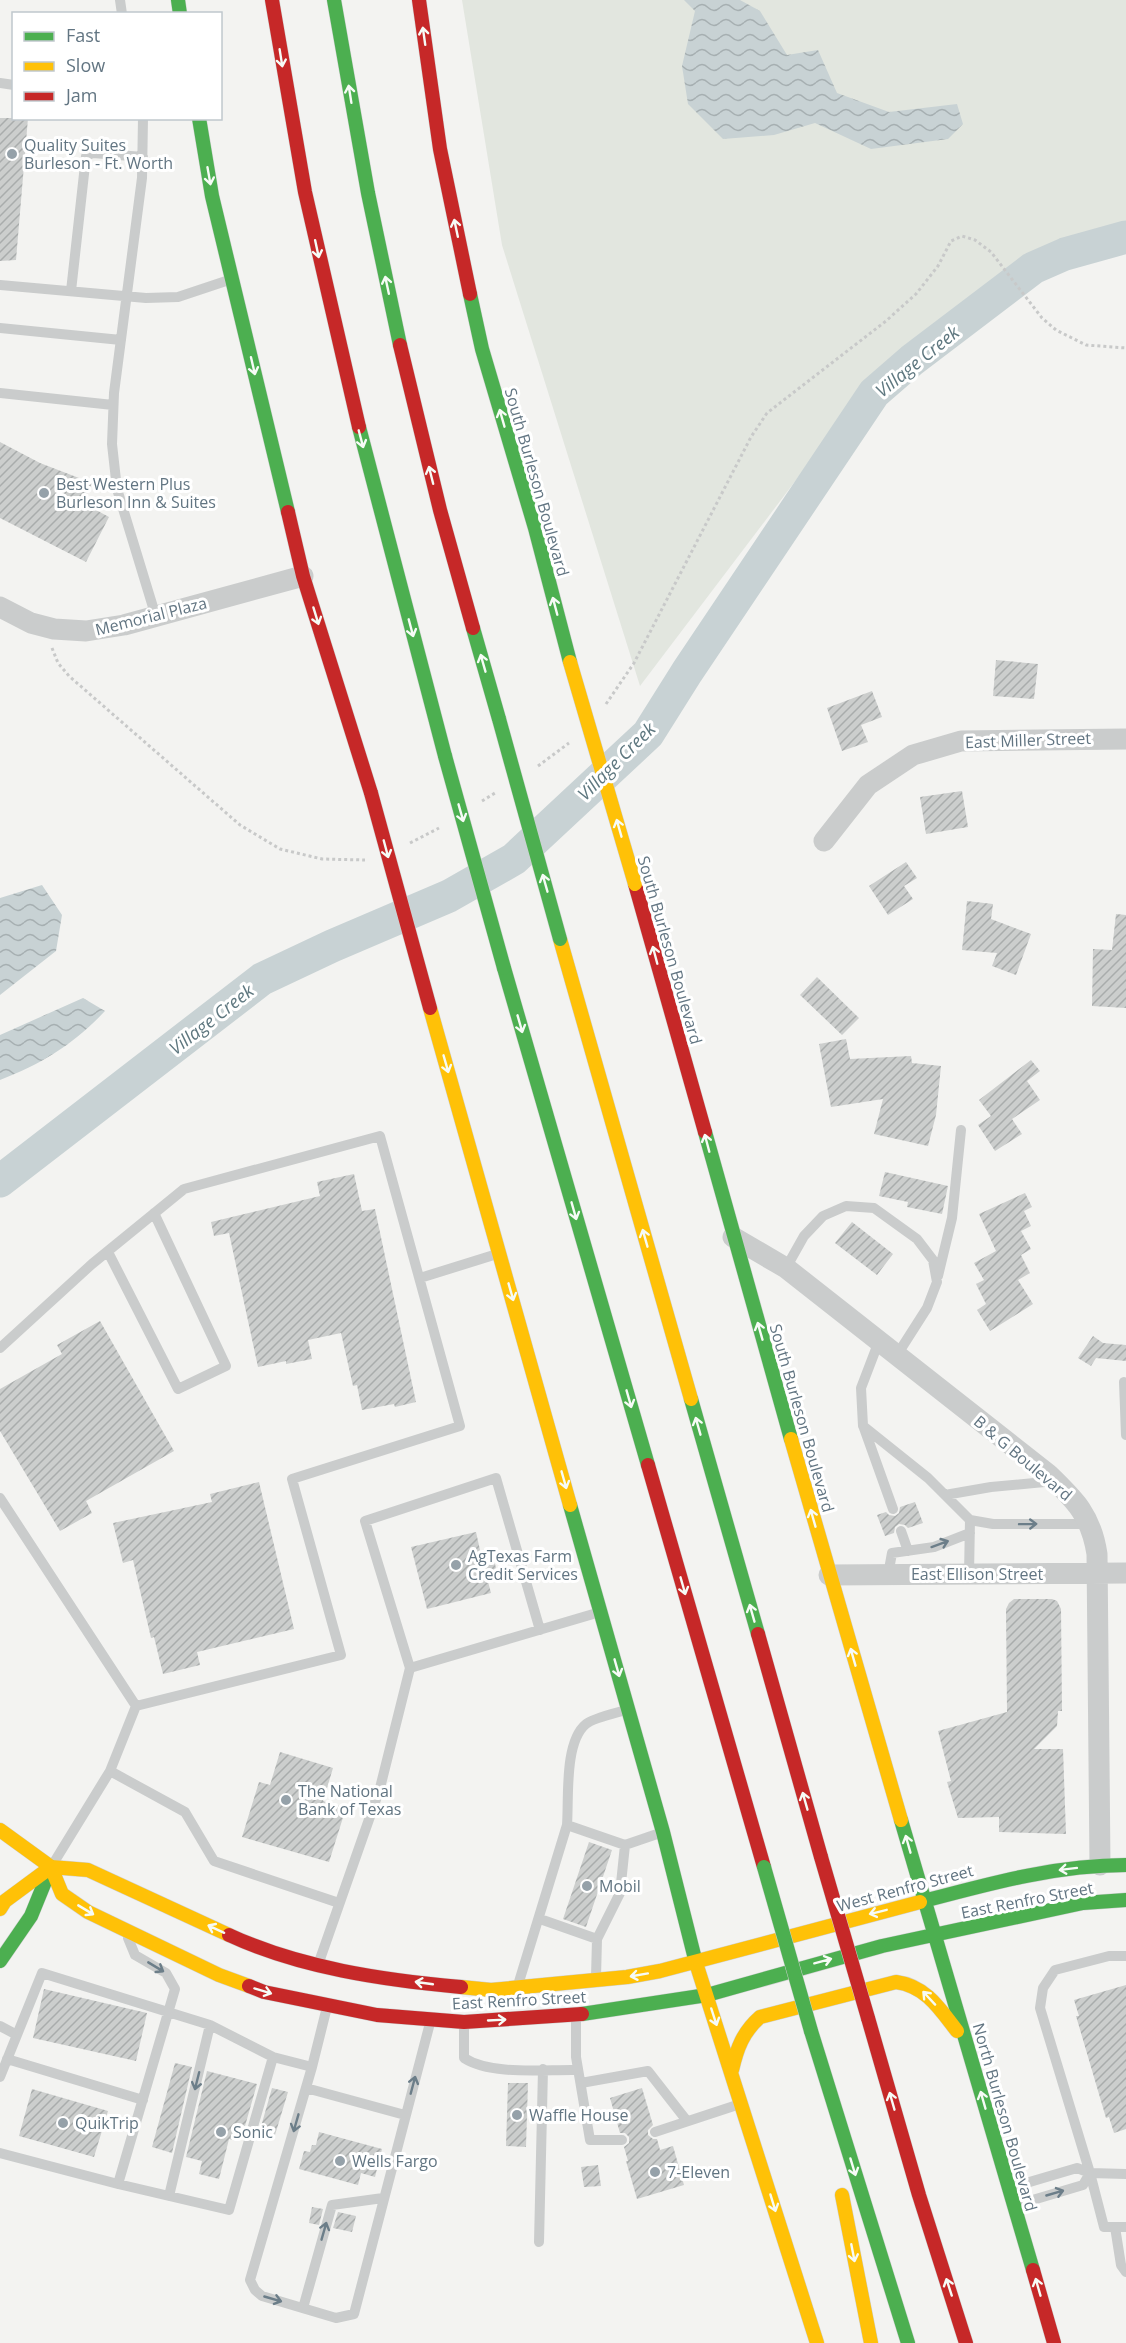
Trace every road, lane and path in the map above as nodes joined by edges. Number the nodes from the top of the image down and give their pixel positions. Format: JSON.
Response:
{"nodes":[{"id":1,"x":272,"y":0,"type":"edge"},
{"id":2,"x":334,"y":0,"type":"edge"},
{"id":3,"x":419,"y":0,"type":"edge"},
{"id":4,"x":143,"y":120,"type":"edge"},
{"id":5,"x":199,"y":120,"type":"edge"},
{"id":6,"x":143,"y":157,"type":"junction"},
{"id":7,"x":232,"y":279,"type":"junction"},
{"id":8,"x":0,"y":285,"type":"edge"},
{"id":9,"x":71,"y":291,"type":"junction"},
{"id":10,"x":127,"y":296,"type":"junction"},
{"id":11,"x":0,"y":328,"type":"edge"},
{"id":12,"x":121,"y":340,"type":"junction"},
{"id":13,"x":1126,"y":348,"type":"edge"},
{"id":14,"x":0,"y":393,"type":"edge"},
{"id":15,"x":113,"y":405,"type":"junction"},
{"id":16,"x":303,"y":576,"type":"junction"},
{"id":17,"x":0,"y":607,"type":"edge"},
{"id":18,"x":156,"y":616,"type":"junction"},
{"id":19,"x":50,"y":644,"type":"dead end"},
{"id":20,"x":600,"y":712,"type":"dead end"},
{"id":21,"x":576,"y":737,"type":"dead end"},
{"id":22,"x":1126,"y":739,"type":"edge"},
{"id":23,"x":529,"y":772,"type":"dead end"},
{"id":24,"x":499,"y":790,"type":"dead end"},
{"id":25,"x":480,"y":803,"type":"dead end"},
{"id":26,"x":440,"y":828,"type":"dead end"},
{"id":27,"x":824,"y":841,"type":"dead end"},
{"id":28,"x":402,"y":847,"type":"dead end"},
{"id":29,"x":373,"y":858,"type":"dead end"},
{"id":30,"x":961,"y":1130,"type":"dead end"},
{"id":31,"x":154,"y":1213,"type":"junction"},
{"id":32,"x":733,"y":1237,"type":"junction"},
{"id":33,"x":108,"y":1251,"type":"junction"},
{"id":34,"x":500,"y":1253,"type":"junction"},
{"id":35,"x":786,"y":1268,"type":"junction"},
{"id":36,"x":420,"y":1278,"type":"junction"},
{"id":37,"x":937,"y":1282,"type":"junction"},
{"id":38,"x":879,"y":1341,"type":"junction"},
{"id":39,"x":0,"y":1348,"type":"edge"},
{"id":40,"x":897,"y":1355,"type":"junction"},
{"id":41,"x":1124,"y":1382,"type":"dead end"},
{"id":42,"x":863,"y":1426,"type":"junction"},
{"id":43,"x":1126,"y":1435,"type":"edge"},
{"id":44,"x":1056,"y":1481,"type":"junction"},
{"id":45,"x":945,"y":1495,"type":"junction"},
{"id":46,"x":0,"y":1498,"type":"edge"},
{"id":47,"x":893,"y":1509,"type":"dead end"},
{"id":48,"x":970,"y":1520,"type":"junction"},
{"id":49,"x":1089,"y":1524,"type":"junction"},
{"id":50,"x":901,"y":1531,"type":"dead end"},
{"id":51,"x":970,"y":1533,"type":"junction"},
{"id":52,"x":908,"y":1551,"type":"junction"},
{"id":53,"x":1097,"y":1573,"type":"junction"},
{"id":54,"x":1126,"y":1573,"type":"edge"},
{"id":55,"x":829,"y":1575,"type":"junction"},
{"id":56,"x":888,"y":1575,"type":"junction"},
{"id":57,"x":969,"y":1575,"type":"junction"},
{"id":58,"x":601,"y":1612,"type":"junction"},
{"id":59,"x":540,"y":1630,"type":"junction"},
{"id":60,"x":410,"y":1668,"type":"junction"},
{"id":61,"x":136,"y":1706,"type":"junction"},
{"id":62,"x":628,"y":1709,"type":"junction"},
{"id":63,"x":110,"y":1771,"type":"junction"},
{"id":64,"x":567,"y":1825,"type":"junction"},
{"id":65,"x":0,"y":1830,"type":"edge"},
{"id":66,"x":663,"y":1832,"type":"junction"},
{"id":67,"x":625,"y":1845,"type":"junction"},
{"id":68,"x":1100,"y":1865,"type":"junction"},
{"id":69,"x":1126,"y":1865,"type":"edge"},
{"id":70,"x":51,"y":1867,"type":"junction"},
{"id":71,"x":925,"y":1900,"type":"junction"},
{"id":72,"x":1126,"y":1900,"type":"edge"},
{"id":73,"x":339,"y":1903,"type":"junction"},
{"id":74,"x":0,"y":1909,"type":"edge"},
{"id":75,"x":540,"y":1919,"type":"junction"},
{"id":76,"x":124,"y":1929,"type":"junction"},
{"id":77,"x":935,"y":1935,"type":"junction"},
{"id":78,"x":597,"y":1939,"type":"junction"},
{"id":79,"x":1126,"y":1956,"type":"edge"},
{"id":80,"x":0,"y":1961,"type":"edge"},
{"id":81,"x":696,"y":1962,"type":"junction"},
{"id":82,"x":318,"y":1965,"type":"junction"},
{"id":83,"x":596,"y":1980,"type":"junction"},
{"id":84,"x":517,"y":1988,"type":"junction"},
{"id":85,"x":491,"y":1990,"type":"junction"},
{"id":86,"x":337,"y":1993,"type":"dead end"},
{"id":87,"x":706,"y":1995,"type":"junction"},
{"id":88,"x":452,"y":2000,"type":"dead end"},
{"id":89,"x":327,"y":2006,"type":"junction"},
{"id":90,"x":170,"y":2012,"type":"junction"},
{"id":91,"x":576,"y":2015,"type":"junction"},
{"id":92,"x":431,"y":2019,"type":"junction"},
{"id":93,"x":464,"y":2022,"type":"junction"},
{"id":94,"x":210,"y":2025,"type":"junction"},
{"id":95,"x":0,"y":2026,"type":"edge"},
{"id":96,"x":811,"y":2031,"type":"junction"},
{"id":97,"x":17,"y":2035,"type":"junction"},
{"id":98,"x":966,"y":2043,"type":"junction"},
{"id":99,"x":273,"y":2057,"type":"junction"},
{"id":100,"x":7,"y":2059,"type":"junction"},
{"id":101,"x":312,"y":2067,"type":"junction"},
{"id":102,"x":543,"y":2069,"type":"junction"},
{"id":103,"x":578,"y":2070,"type":"junction"},
{"id":104,"x":732,"y":2070,"type":"junction"},
{"id":105,"x":0,"y":2077,"type":"edge"},
{"id":106,"x":581,"y":2083,"type":"junction"},
{"id":107,"x":306,"y":2088,"type":"junction"},
{"id":108,"x":143,"y":2100,"type":"junction"},
{"id":109,"x":742,"y":2103,"type":"junction"},
{"id":110,"x":405,"y":2115,"type":"junction"},
{"id":111,"x":687,"y":2121,"type":"junction"},
{"id":112,"x":655,"y":2133,"type":"dead end"},
{"id":113,"x":622,"y":2140,"type":"dead end"},
{"id":114,"x":834,"y":2152,"type":"dead end"},
{"id":115,"x":0,"y":2153,"type":"edge"},
{"id":116,"x":1090,"y":2173,"type":"junction"},
{"id":117,"x":1126,"y":2174,"type":"edge"},
{"id":118,"x":118,"y":2184,"type":"junction"},
{"id":119,"x":840,"y":2185,"type":"dead end"},
{"id":120,"x":1009,"y":2188,"type":"junction"},
{"id":121,"x":169,"y":2196,"type":"junction"},
{"id":122,"x":383,"y":2198,"type":"junction"},
{"id":123,"x":1014,"y":2205,"type":"junction"},
{"id":124,"x":1121,"y":2227,"type":"edge"},
{"id":125,"x":538,"y":2242,"type":"dead end"},
{"id":126,"x":1126,"y":2272,"type":"edge"},
{"id":127,"x":303,"y":2308,"type":"junction"},
{"id":128,"x":817,"y":2343,"type":"edge"},
{"id":129,"x":871,"y":2343,"type":"edge"},
{"id":130,"x":908,"y":2343,"type":"edge"},
{"id":131,"x":966,"y":2343,"type":"edge"},
{"id":132,"x":1054,"y":2343,"type":"edge"}],
"edges":[{"from":1,"to":96,"type":"main road","one_way":true,"bridge":true},
{"from":131,"to":2,"type":"main road","one_way":true,"bridge":true},
{"from":32,"to":3,"type":"main road","name":"South Burleson Boulevard","one_way":true,"bridge":true},
{"from":4,"to":6,"type":"lane"},
{"from":5,"to":7,"type":"main road","one_way":true},
{"from":6,"to":9,"type":"lane"},
{"from":6,"to":10,"type":"lane"},
{"from":7,"to":10,"type":"lane"},
{"from":7,"to":16,"type":"main road","one_way":true},
{"from":8,"to":9,"type":"lane"},
{"from":9,"to":10,"type":"lane"},
{"from":10,"to":12,"type":"lane"},
{"from":11,"to":12,"type":"lane"},
{"from":12,"to":15,"type":"lane"},
{"from":13,"to":20,"type":"path"},
{"from":14,"to":15,"type":"lane"},
{"from":15,"to":18,"type":"lane"},
{"from":16,"to":18,"type":"street","name":"Memorial Plaza"},
{"from":16,"to":34,"type":"main road","one_way":true,"bridge":true},
{"from":17,"to":18,"type":"street","name":"Memorial Plaza"},
{"from":19,"to":29,"type":"path"},
{"from":21,"to":23,"type":"path"},
{"from":22,"to":27,"type":"street","name":"East Miller Street"},
{"from":24,"to":25,"type":"path"},
{"from":26,"to":28,"type":"path"},
{"from":30,"to":37,"type":"lane"},
{"from":31,"to":33,"type":"lane"},
{"from":31,"to":33,"type":"lane"},
{"from":31,"to":36,"type":"lane"},
{"from":32,"to":35,"type":"street","name":"B & G Boulevard"},
{"from":55,"to":32,"type":"main road","name":"South Burleson Boulevard","one_way":true},
{"from":33,"to":39,"type":"lane"},
{"from":34,"to":36,"type":"lane"},
{"from":34,"to":58,"type":"main road","one_way":true},
{"from":35,"to":37,"type":"lane"},
{"from":35,"to":38,"type":"street","name":"B & G Boulevard"},
{"from":36,"to":61,"type":"lane"},
{"from":37,"to":40,"type":"lane"},
{"from":38,"to":40,"type":"street","name":"B & G Boulevard"},
{"from":38,"to":42,"type":"lane"},
{"from":40,"to":44,"type":"street","name":"B & G Boulevard"},
{"from":41,"to":43,"type":"lane"},
{"from":42,"to":45,"type":"lane"},
{"from":42,"to":47,"type":"lane"},
{"from":44,"to":45,"type":"lane"},
{"from":44,"to":49,"type":"street","name":"B & G Boulevard"},
{"from":45,"to":48,"type":"lane"},
{"from":46,"to":61,"type":"lane"},
{"from":48,"to":49,"type":"lane","one_way":true},
{"from":48,"to":51,"type":"lane"},
{"from":49,"to":53,"type":"street","name":"B & G Boulevard"},
{"from":50,"to":52,"type":"lane"},
{"from":52,"to":51,"type":"lane","one_way":true},
{"from":51,"to":57,"type":"lane"},
{"from":52,"to":56,"type":"lane"},
{"from":53,"to":54,"type":"street","name":"East Ellison Street"},
{"from":53,"to":57,"type":"street","name":"East Ellison Street"},
{"from":53,"to":68,"type":"street","name":"B & G Boulevard"},
{"from":55,"to":56,"type":"street","name":"East Ellison Street"},
{"from":71,"to":55,"type":"main road","name":"South Burleson Boulevard","one_way":true},
{"from":56,"to":57,"type":"street","name":"East Ellison Street"},
{"from":58,"to":59,"type":"lane"},
{"from":58,"to":62,"type":"main road","one_way":true},
{"from":59,"to":60,"type":"lane"},
{"from":59,"to":60,"type":"lane"},
{"from":60,"to":73,"type":"lane"},
{"from":61,"to":63,"type":"lane"},
{"from":62,"to":64,"type":"lane"},
{"from":62,"to":66,"type":"main road"},
{"from":63,"to":70,"type":"lane"},
{"from":63,"to":73,"type":"lane"},
{"from":64,"to":67,"type":"lane"},
{"from":64,"to":75,"type":"lane"},
{"from":65,"to":70,"type":"main road"},
{"from":66,"to":67,"type":"lane"},
{"from":66,"to":81,"type":"main road"},
{"from":67,"to":78,"type":"lane"},
{"from":68,"to":69,"type":"main road","name":"West Renfro Street"},
{"from":68,"to":71,"type":"main road","name":"West Renfro Street","one_way":true},
{"from":70,"to":74,"type":"main road"},
{"from":70,"to":76,"type":"main road","name":"East Renfro Street","one_way":true},
{"from":70,"to":80,"type":"main road"},
{"from":82,"to":70,"type":"main road","name":"East Renfro Street","one_way":true},
{"from":71,"to":77,"type":"main road","name":"North Burleson Boulevard"},
{"from":71,"to":81,"type":"main road","name":"West Renfro Street","one_way":true},
{"from":72,"to":77,"type":"main road","name":"East Renfro Street"},
{"from":73,"to":82,"type":"lane"},
{"from":75,"to":78,"type":"lane"},
{"from":75,"to":84,"type":"lane"},
{"from":76,"to":89,"type":"main road","name":"East Renfro Street","one_way":true},
{"from":76,"to":90,"type":"lane","one_way":true},
{"from":87,"to":77,"type":"main road","one_way":true},
{"from":77,"to":98,"type":"main road","name":"North Burleson Boulevard"},
{"from":78,"to":83,"type":"lane"},
{"from":79,"to":116,"type":"lane"},
{"from":81,"to":83,"type":"main road","name":"East Renfro Street","one_way":true},
{"from":81,"to":87,"type":"main road"},
{"from":85,"to":82,"type":"main road","name":"East Renfro Street","one_way":true},
{"from":83,"to":84,"type":"main road","name":"East Renfro Street"},
{"from":84,"to":85,"type":"main road","name":"East Renfro Street"},
{"from":85,"to":88,"type":"main road"},
{"from":86,"to":89,"type":"main road"},
{"from":87,"to":91,"type":"main road","name":"East Renfro Street"},
{"from":87,"to":104,"type":"main road","one_way":true},
{"from":89,"to":92,"type":"main road","name":"East Renfro Street"},
{"from":89,"to":101,"type":"lane"},
{"from":90,"to":94,"type":"lane"},
{"from":90,"to":97,"type":"lane"},
{"from":90,"to":108,"type":"lane"},
{"from":93,"to":91,"type":"main road","name":"East Renfro Street","one_way":true},
{"from":91,"to":103,"type":"lane"},
{"from":92,"to":93,"type":"main road","name":"East Renfro Street"},
{"from":110,"to":92,"type":"lane","one_way":true},
{"from":93,"to":102,"type":"lane"},
{"from":94,"to":99,"type":"lane"},
{"from":94,"to":121,"type":"lane","one_way":true},
{"from":95,"to":97,"type":"lane"},
{"from":96,"to":114,"type":"main road"},
{"from":96,"to":130,"type":"main road","one_way":true},
{"from":97,"to":100,"type":"lane"},
{"from":98,"to":104,"type":"main road","one_way":true},
{"from":120,"to":98,"type":"main road","name":"North Burleson Boulevard","one_way":true},
{"from":99,"to":101,"type":"lane"},
{"from":99,"to":121,"type":"lane"},
{"from":100,"to":105,"type":"lane"},
{"from":100,"to":108,"type":"lane"},
{"from":101,"to":107,"type":"lane"},
{"from":102,"to":103,"type":"lane"},
{"from":102,"to":125,"type":"lane"},
{"from":103,"to":106,"type":"lane"},
{"from":104,"to":109,"type":"main road"},
{"from":106,"to":111,"type":"lane"},
{"from":106,"to":113,"type":"lane"},
{"from":107,"to":110,"type":"lane"},
{"from":107,"to":127,"type":"lane","one_way":true},
{"from":108,"to":118,"type":"lane"},
{"from":109,"to":111,"type":"lane"},
{"from":109,"to":128,"type":"main road","one_way":true},
{"from":110,"to":122,"type":"lane"},
{"from":111,"to":112,"type":"lane"},
{"from":115,"to":118,"type":"lane"},
{"from":116,"to":117,"type":"lane"},
{"from":116,"to":120,"type":"lane"},
{"from":123,"to":116,"type":"lane","one_way":true},
{"from":116,"to":124,"type":"lane"},
{"from":118,"to":121,"type":"lane"},
{"from":119,"to":129,"type":"main road","one_way":true},
{"from":120,"to":123,"type":"main road","name":"North Burleson Boulevard"},
{"from":127,"to":122,"type":"lane","one_way":true},
{"from":122,"to":127,"type":"lane"},
{"from":132,"to":123,"type":"main road","name":"North Burleson Boulevard","one_way":true},
{"from":124,"to":126,"type":"lane"}]}
